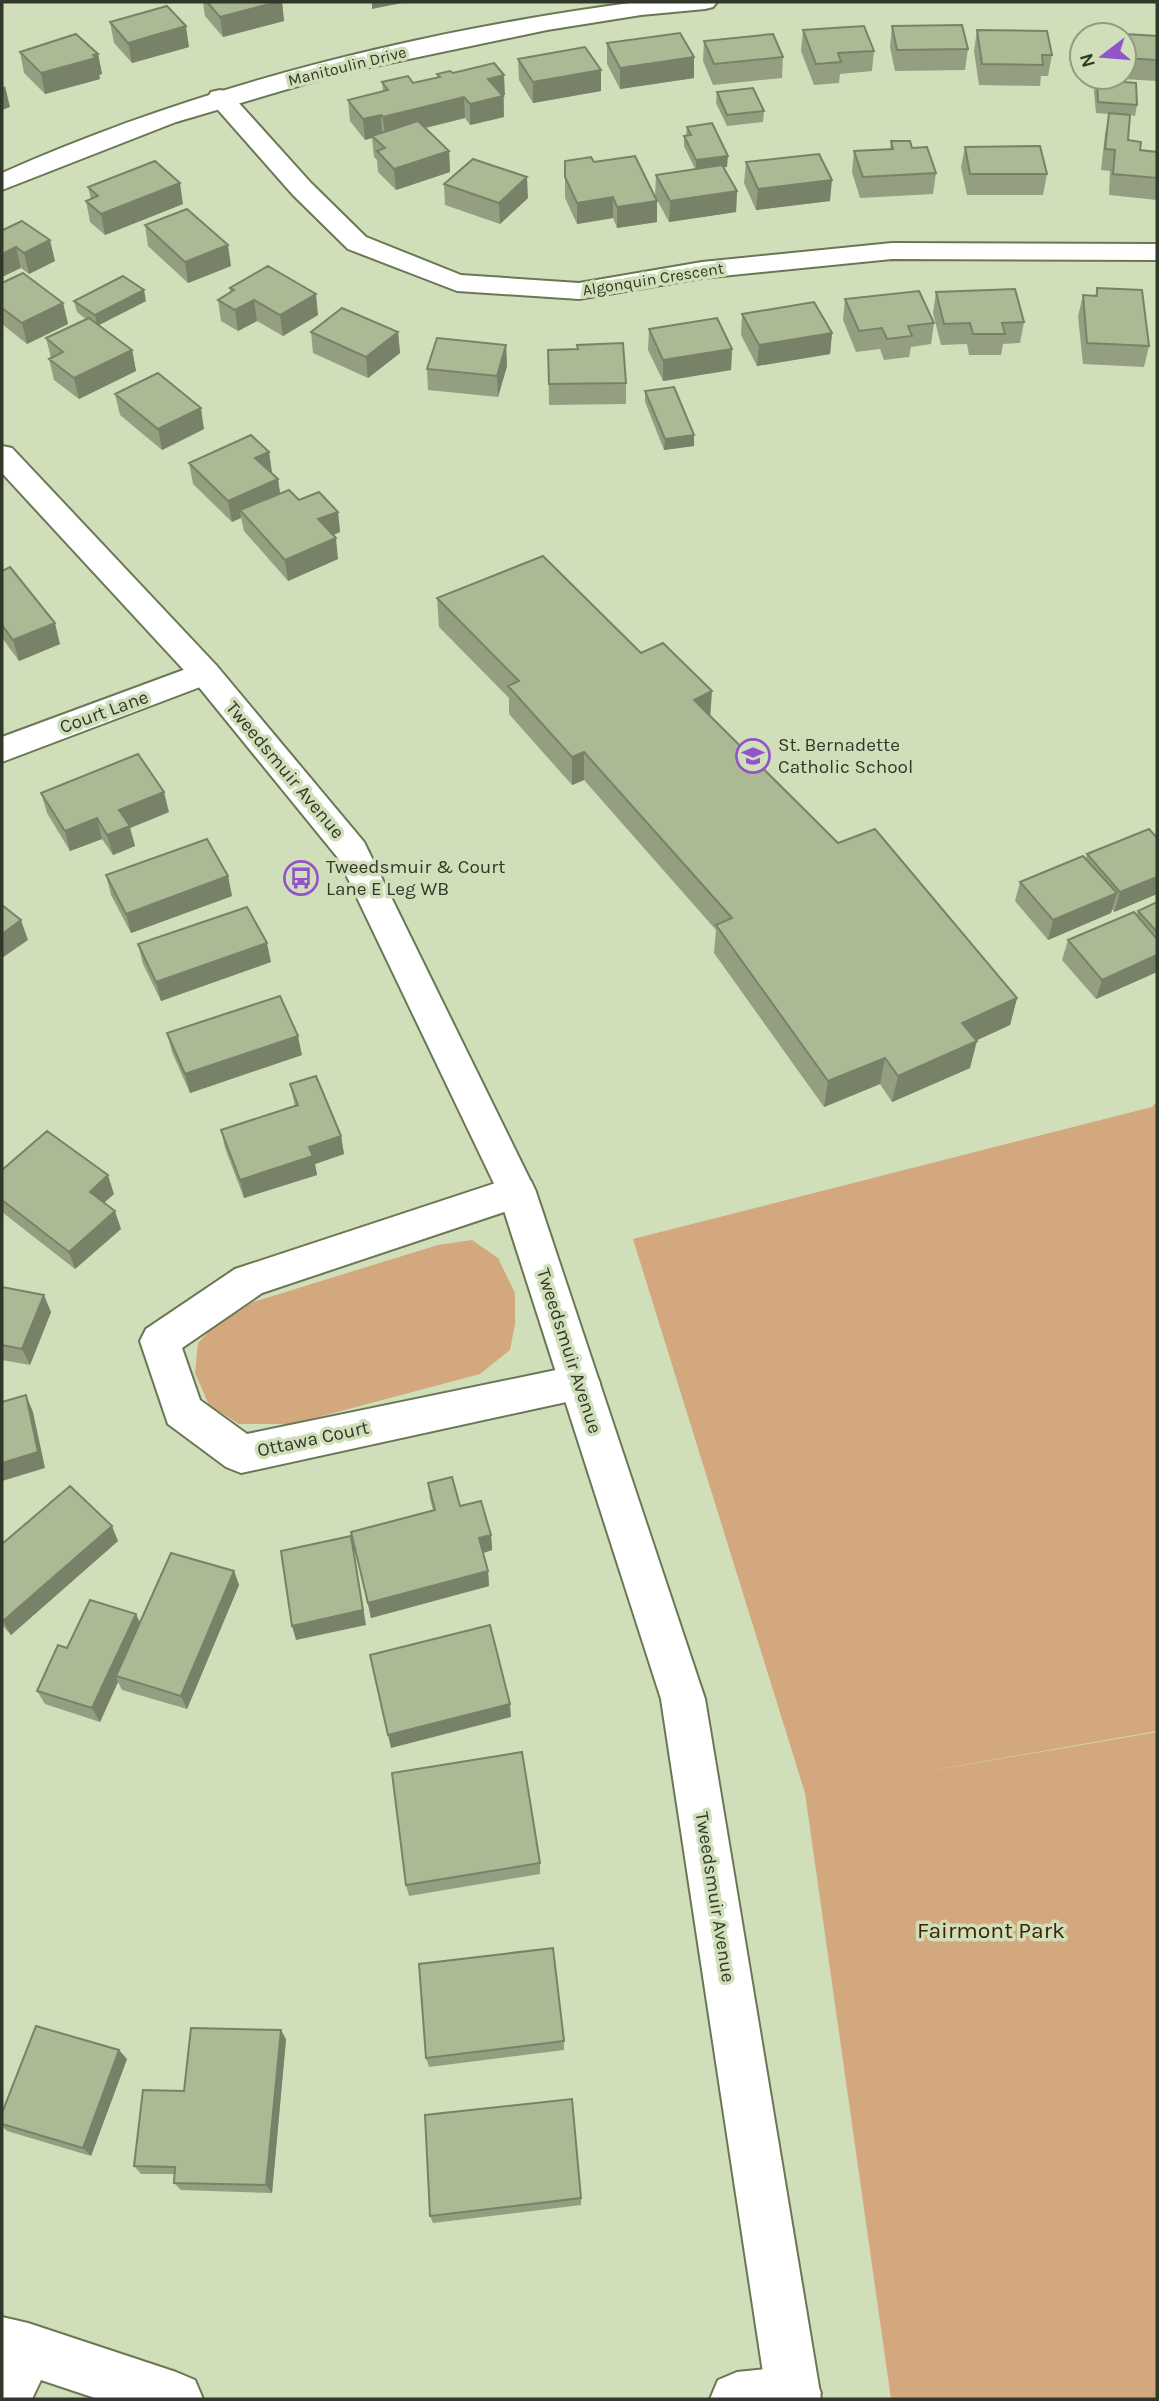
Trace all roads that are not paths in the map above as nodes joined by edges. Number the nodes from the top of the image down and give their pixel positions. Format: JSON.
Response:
{"nodes":[{"id":1,"x":705,"y":2,"type":"edge"},
{"id":2,"x":220,"y":97,"type":"junction"},
{"id":3,"x":2,"y":181,"type":"edge"},
{"id":4,"x":1157,"y":251,"type":"edge"},
{"id":5,"x":2,"y":455,"type":"edge"},
{"id":6,"x":205,"y":673,"type":"junction"},
{"id":7,"x":2,"y":750,"type":"edge"},
{"id":8,"x":517,"y":1192,"type":"junction"},
{"id":9,"x":580,"y":1383,"type":"junction"},
{"id":10,"x":15,"y":2346,"type":"edge"},
{"id":11,"x":794,"y":2396,"type":"edge"},
{"id":12,"x":5,"y":2399,"type":"edge"},
{"id":13,"x":176,"y":2399,"type":"edge"},
{"id":14,"x":737,"y":2399,"type":"edge"}],
"edges":[{"from":1,"to":2,"type":"street","name":"Manitoulin Drive"},
{"from":2,"to":3,"type":"street","name":"Manitoulin Drive"},
{"from":2,"to":4,"type":"street","name":"Algonquin Crescent"},
{"from":5,"to":6,"type":"street","name":"Tweedsmuir Avenue"},
{"from":6,"to":7,"type":"street","name":"Court Lane"},
{"from":6,"to":8,"type":"street","name":"Tweedsmuir Avenue"},
{"from":8,"to":9,"type":"street","name":"Tweedsmuir Avenue"},
{"from":8,"to":9,"type":"street","name":"Ottawa Court"},
{"from":9,"to":11,"type":"street","name":"Tweedsmuir Avenue"},
{"from":10,"to":12,"type":"street"},
{"from":10,"to":13,"type":"street"},
{"from":11,"to":14,"type":"street"}]}
